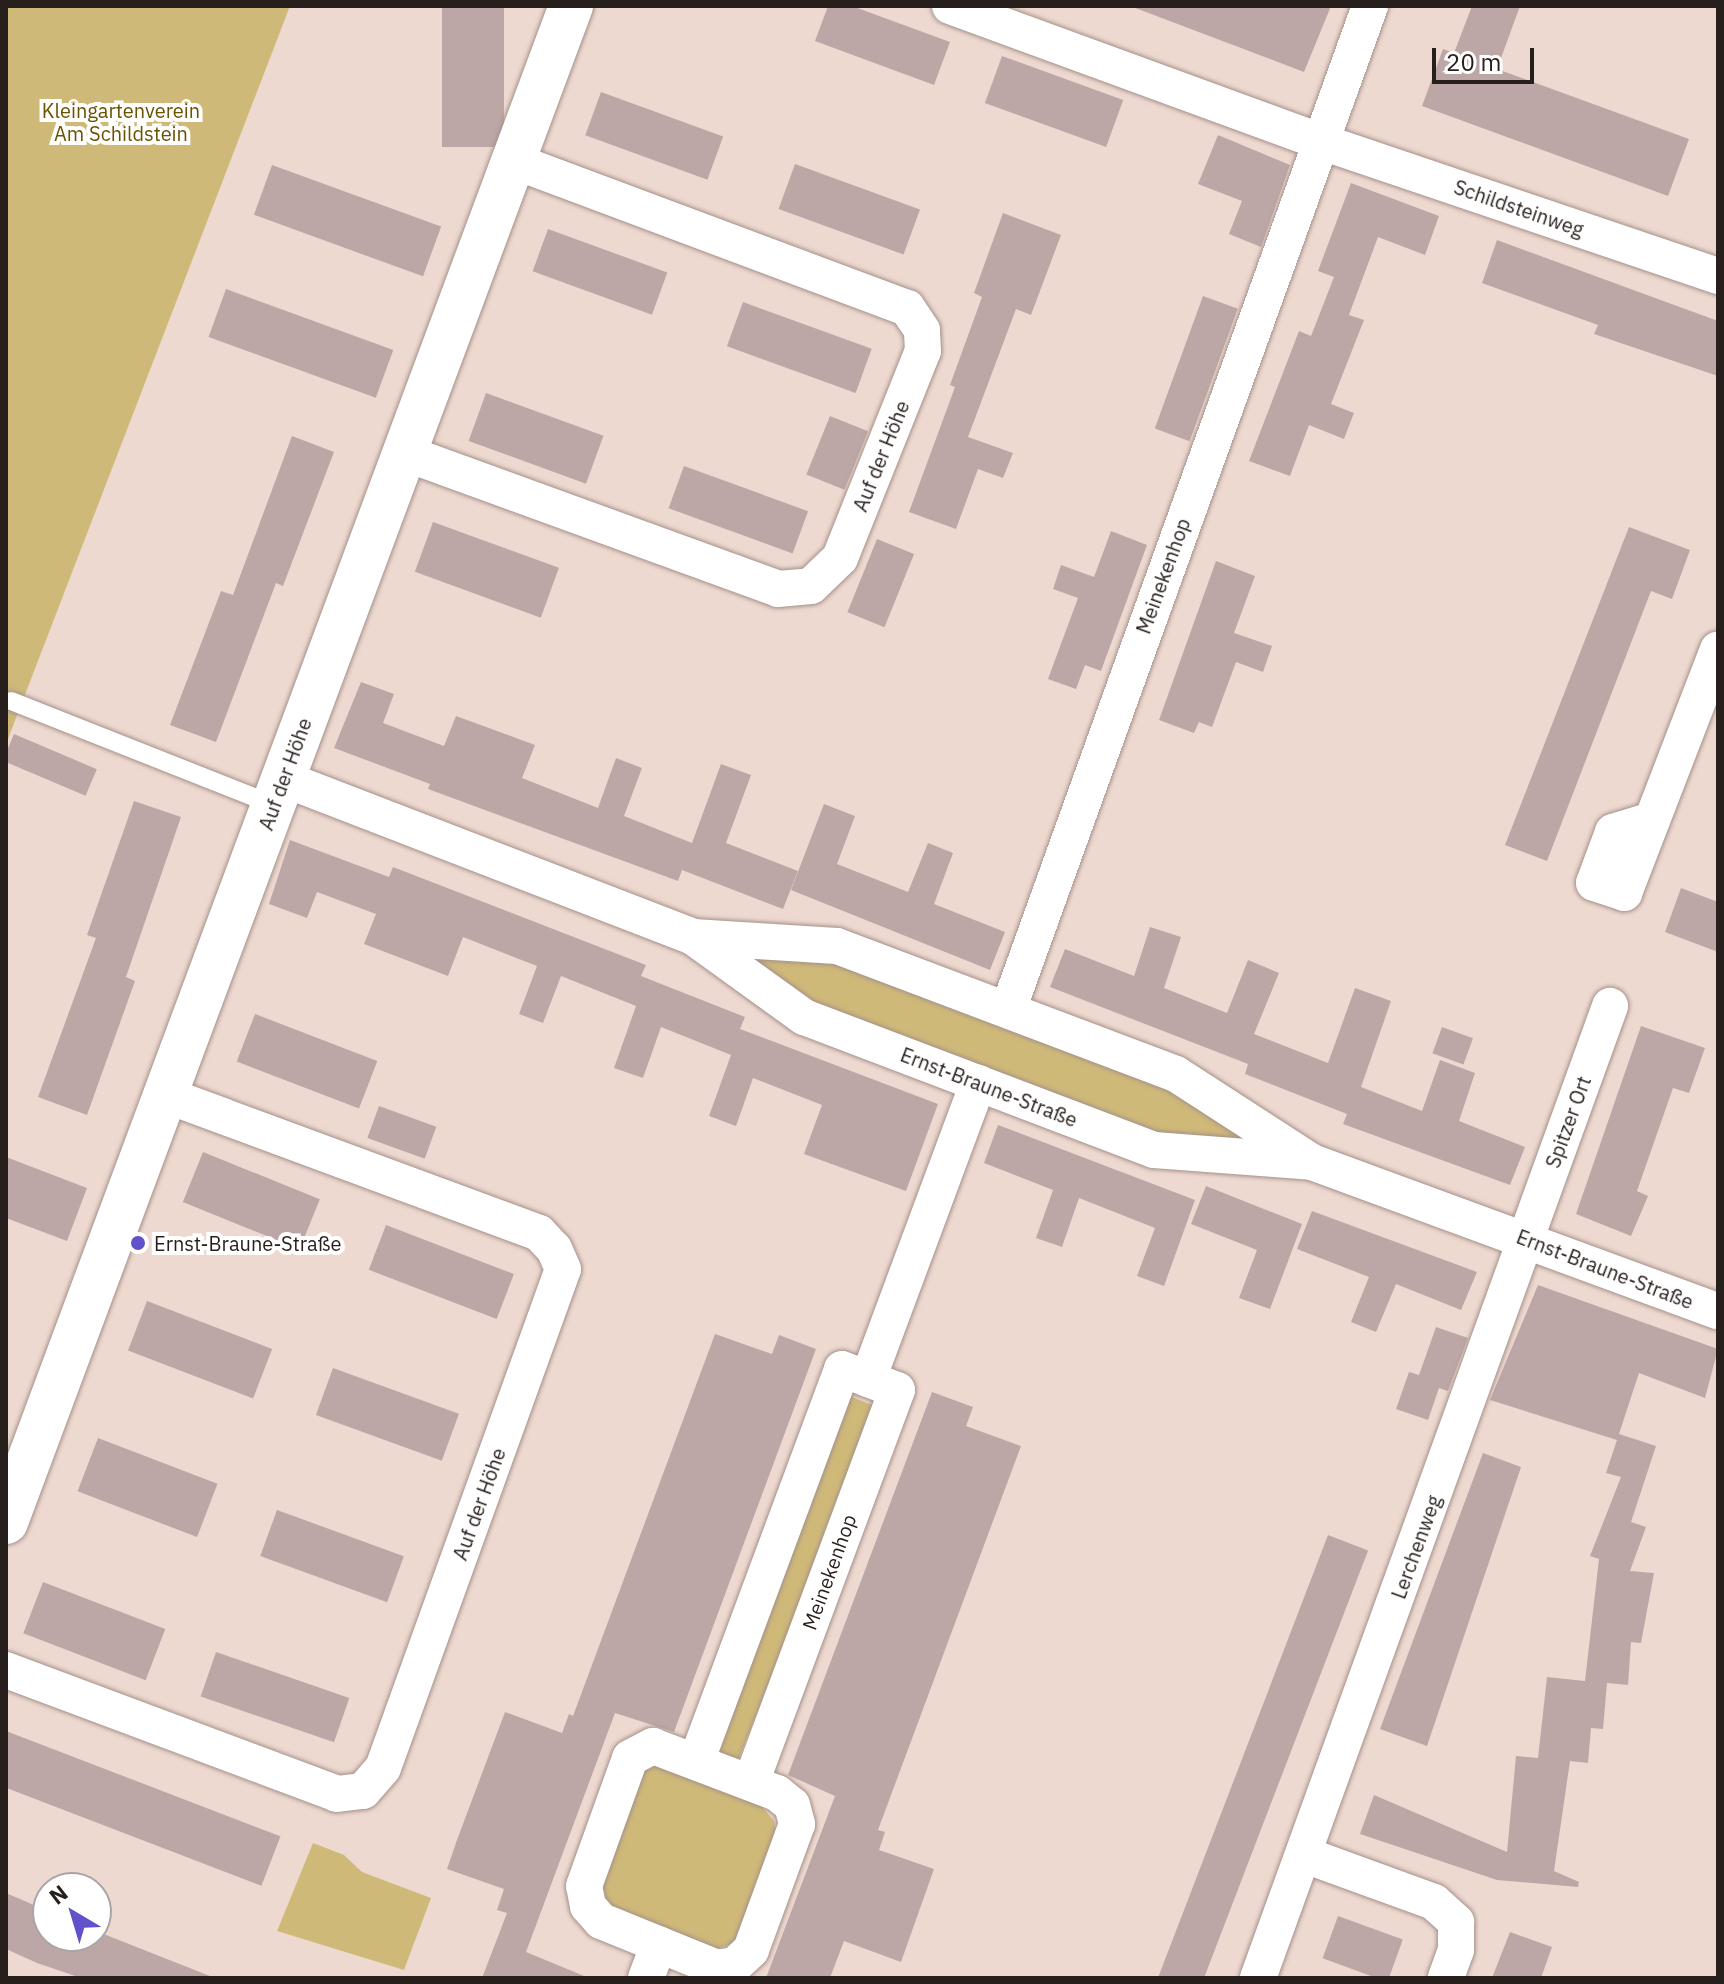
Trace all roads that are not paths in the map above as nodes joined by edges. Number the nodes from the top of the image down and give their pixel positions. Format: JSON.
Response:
{"nodes":[{"id":1,"x":571,"y":6,"type":"edge"},
{"id":2,"x":950,"y":6,"type":"edge"},
{"id":3,"x":1370,"y":6,"type":"edge"},
{"id":4,"x":1319,"y":141,"type":"junction"},
{"id":5,"x":513,"y":161,"type":"junction"},
{"id":6,"x":1718,"y":276,"type":"edge"},
{"id":7,"x":405,"y":453,"type":"junction"},
{"id":8,"x":1718,"y":649,"type":"edge"},
{"id":9,"x":11,"y":701,"type":"dead end"},
{"id":10,"x":279,"y":792,"type":"junction"},
{"id":11,"x":1652,"y":820,"type":"dead end"},
{"id":12,"x":693,"y":937,"type":"junction"},
{"id":13,"x":1610,"y":1006,"type":"dead end"},
{"id":14,"x":1008,"y":1010,"type":"junction"},
{"id":15,"x":978,"y":1083,"type":"junction"},
{"id":16,"x":165,"y":1095,"type":"junction"},
{"id":17,"x":1312,"y":1162,"type":"junction"},
{"id":18,"x":1526,"y":1239,"type":"junction"},
{"id":19,"x":1718,"y":1311,"type":"edge"},
{"id":20,"x":868,"y":1379,"type":"junction"},
{"id":21,"x":6,"y":1520,"type":"edge"},
{"id":22,"x":6,"y":1670,"type":"edge"},
{"id":23,"x":696,"y":1762,"type":"junction"},
{"id":24,"x":751,"y":1783,"type":"junction"},
{"id":25,"x":1305,"y":1855,"type":"junction"},
{"id":26,"x":659,"y":1944,"type":"junction"},
{"id":27,"x":646,"y":1978,"type":"edge"},
{"id":28,"x":1258,"y":1978,"type":"edge"},
{"id":29,"x":1446,"y":1978,"type":"edge"}],
"edges":[{"from":1,"to":5,"type":"street","name":"Auf der Höhe"},
{"from":2,"to":4,"type":"street","name":"Schildsteinweg"},
{"from":3,"to":4,"type":"street"},
{"from":4,"to":6,"type":"street","name":"Schildsteinweg"},
{"from":4,"to":14,"type":"street","name":"Meinekenhop"},
{"from":5,"to":7,"type":"street","name":"Auf der Höhe"},
{"from":5,"to":7,"type":"street","name":"Auf der Höhe"},
{"from":7,"to":10,"type":"street","name":"Auf der Höhe"},
{"from":8,"to":11,"type":"street"},
{"from":9,"to":10,"type":"lane"},
{"from":10,"to":12,"type":"street","name":"Ernst-Braune-Straße"},
{"from":10,"to":16,"type":"street","name":"Auf der Höhe"},
{"from":12,"to":14,"type":"street","name":"Ernst-Braune-Straße"},
{"from":12,"to":15,"type":"street","name":"Ernst-Braune-Straße"},
{"from":13,"to":18,"type":"street","name":"Spitzer Ort"},
{"from":14,"to":17,"type":"street","name":"Ernst-Braune-Straße"},
{"from":15,"to":17,"type":"street","name":"Ernst-Braune-Straße"},
{"from":15,"to":20,"type":"street"},
{"from":16,"to":21,"type":"street","name":"Auf der Höhe"},
{"from":16,"to":22,"type":"street","name":"Auf der Höhe"},
{"from":17,"to":18,"type":"street","name":"Ernst-Braune-Straße"},
{"from":18,"to":19,"type":"street","name":"Ernst-Braune-Straße"},
{"from":18,"to":25,"type":"street","name":"Lerchenweg"},
{"from":20,"to":23,"type":"street"},
{"from":20,"to":24,"type":"street","name":"Meinekenhop"},
{"from":23,"to":24,"type":"street"},
{"from":23,"to":26,"type":"street"},
{"from":24,"to":26,"type":"street"},
{"from":25,"to":28,"type":"street","name":"Lerchenweg"},
{"from":25,"to":29,"type":"street"},
{"from":26,"to":27,"type":"street"}]}
